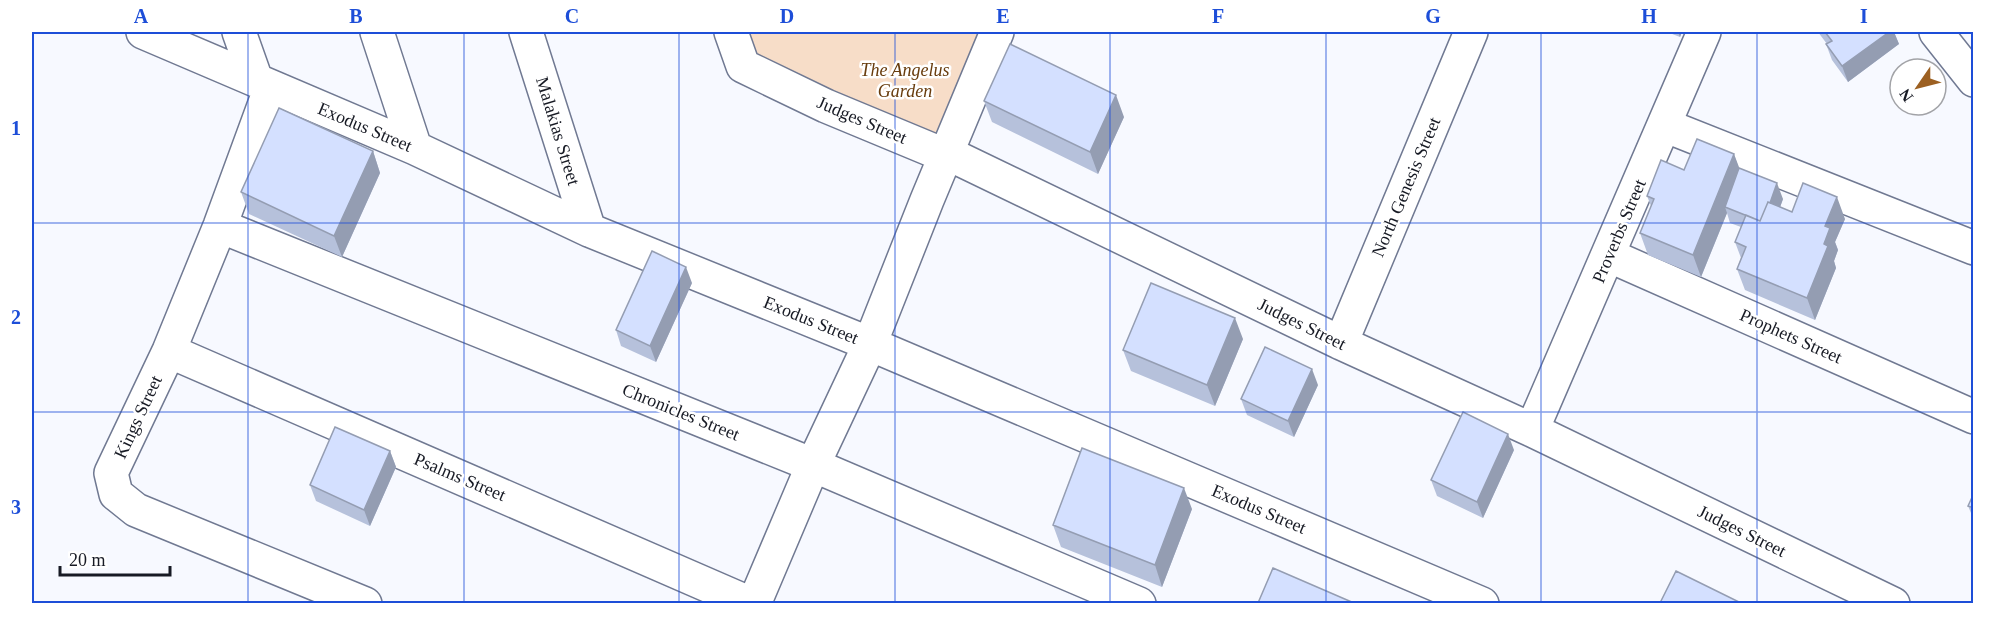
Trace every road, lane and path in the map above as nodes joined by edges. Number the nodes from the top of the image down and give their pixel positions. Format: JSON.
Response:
{"nodes":[{"id":1,"x":143,"y":32,"type":"edge"},
{"id":2,"x":239,"y":32,"type":"edge"},
{"id":3,"x":377,"y":32,"type":"edge"},
{"id":4,"x":526,"y":32,"type":"edge"},
{"id":5,"x":730,"y":32,"type":"edge"},
{"id":6,"x":997,"y":32,"type":"edge"},
{"id":7,"x":1471,"y":32,"type":"edge"},
{"id":8,"x":1704,"y":32,"type":"edge"},
{"id":9,"x":1936,"y":32,"type":"edge"},
{"id":10,"x":1974,"y":80,"type":"edge"},
{"id":11,"x":263,"y":83,"type":"junction"},
{"id":12,"x":1664,"y":125,"type":"junction"},
{"id":13,"x":415,"y":148,"type":"junction"},
{"id":14,"x":947,"y":153,"type":"junction"},
{"id":15,"x":220,"y":226,"type":"junction"},
{"id":16,"x":589,"y":230,"type":"junction"},
{"id":17,"x":1974,"y":248,"type":"edge"},
{"id":18,"x":1608,"y":255,"type":"junction"},
{"id":19,"x":1341,"y":343,"type":"junction"},
{"id":20,"x":870,"y":344,"type":"junction"},
{"id":21,"x":169,"y":351,"type":"junction"},
{"id":22,"x":1974,"y":417,"type":"edge"},
{"id":23,"x":1532,"y":430,"type":"junction"},
{"id":24,"x":813,"y":465,"type":"junction"},
{"id":25,"x":365,"y":603,"type":"edge"},
{"id":26,"x":752,"y":603,"type":"edge"},
{"id":27,"x":1139,"y":603,"type":"edge"},
{"id":28,"x":1482,"y":603,"type":"edge"},
{"id":29,"x":1893,"y":603,"type":"edge"}],
"edges":[{"from":1,"to":11,"type":"street","name":"Exodus Street"},
{"from":2,"to":11,"type":"street"},
{"from":3,"to":13,"type":"street"},
{"from":4,"to":16,"type":"street","name":"Malakias Street"},
{"from":5,"to":14,"type":"street","name":"Judges Street"},
{"from":6,"to":14,"type":"street"},
{"from":7,"to":19,"type":"street","name":"North Genesis Street"},
{"from":8,"to":12,"type":"street","name":"Proverbs Street"},
{"from":9,"to":10,"type":"street"},
{"from":11,"to":13,"type":"street","name":"Exodus Street"},
{"from":11,"to":15,"type":"street","name":"Kings Street"},
{"from":12,"to":17,"type":"street"},
{"from":12,"to":18,"type":"street","name":"Proverbs Street"},
{"from":13,"to":16,"type":"street","name":"Exodus Street"},
{"from":14,"to":19,"type":"street","name":"Judges Street"},
{"from":14,"to":20,"type":"street"},
{"from":15,"to":21,"type":"street","name":"Kings Street"},
{"from":15,"to":24,"type":"street","name":"Chronicles Street"},
{"from":16,"to":20,"type":"street","name":"Exodus Street"},
{"from":18,"to":22,"type":"street","name":"Prophets Street"},
{"from":18,"to":23,"type":"street","name":"Proverbs Street"},
{"from":19,"to":23,"type":"street","name":"Judges Street"},
{"from":20,"to":24,"type":"street"},
{"from":20,"to":28,"type":"street","name":"Exodus Street"},
{"from":21,"to":25,"type":"street","name":"Kings Street"},
{"from":21,"to":26,"type":"street","name":"Psalms Street"},
{"from":23,"to":29,"type":"street","name":"Judges Street"},
{"from":24,"to":26,"type":"street"},
{"from":24,"to":27,"type":"street","name":"Chronicles Street"}]}
